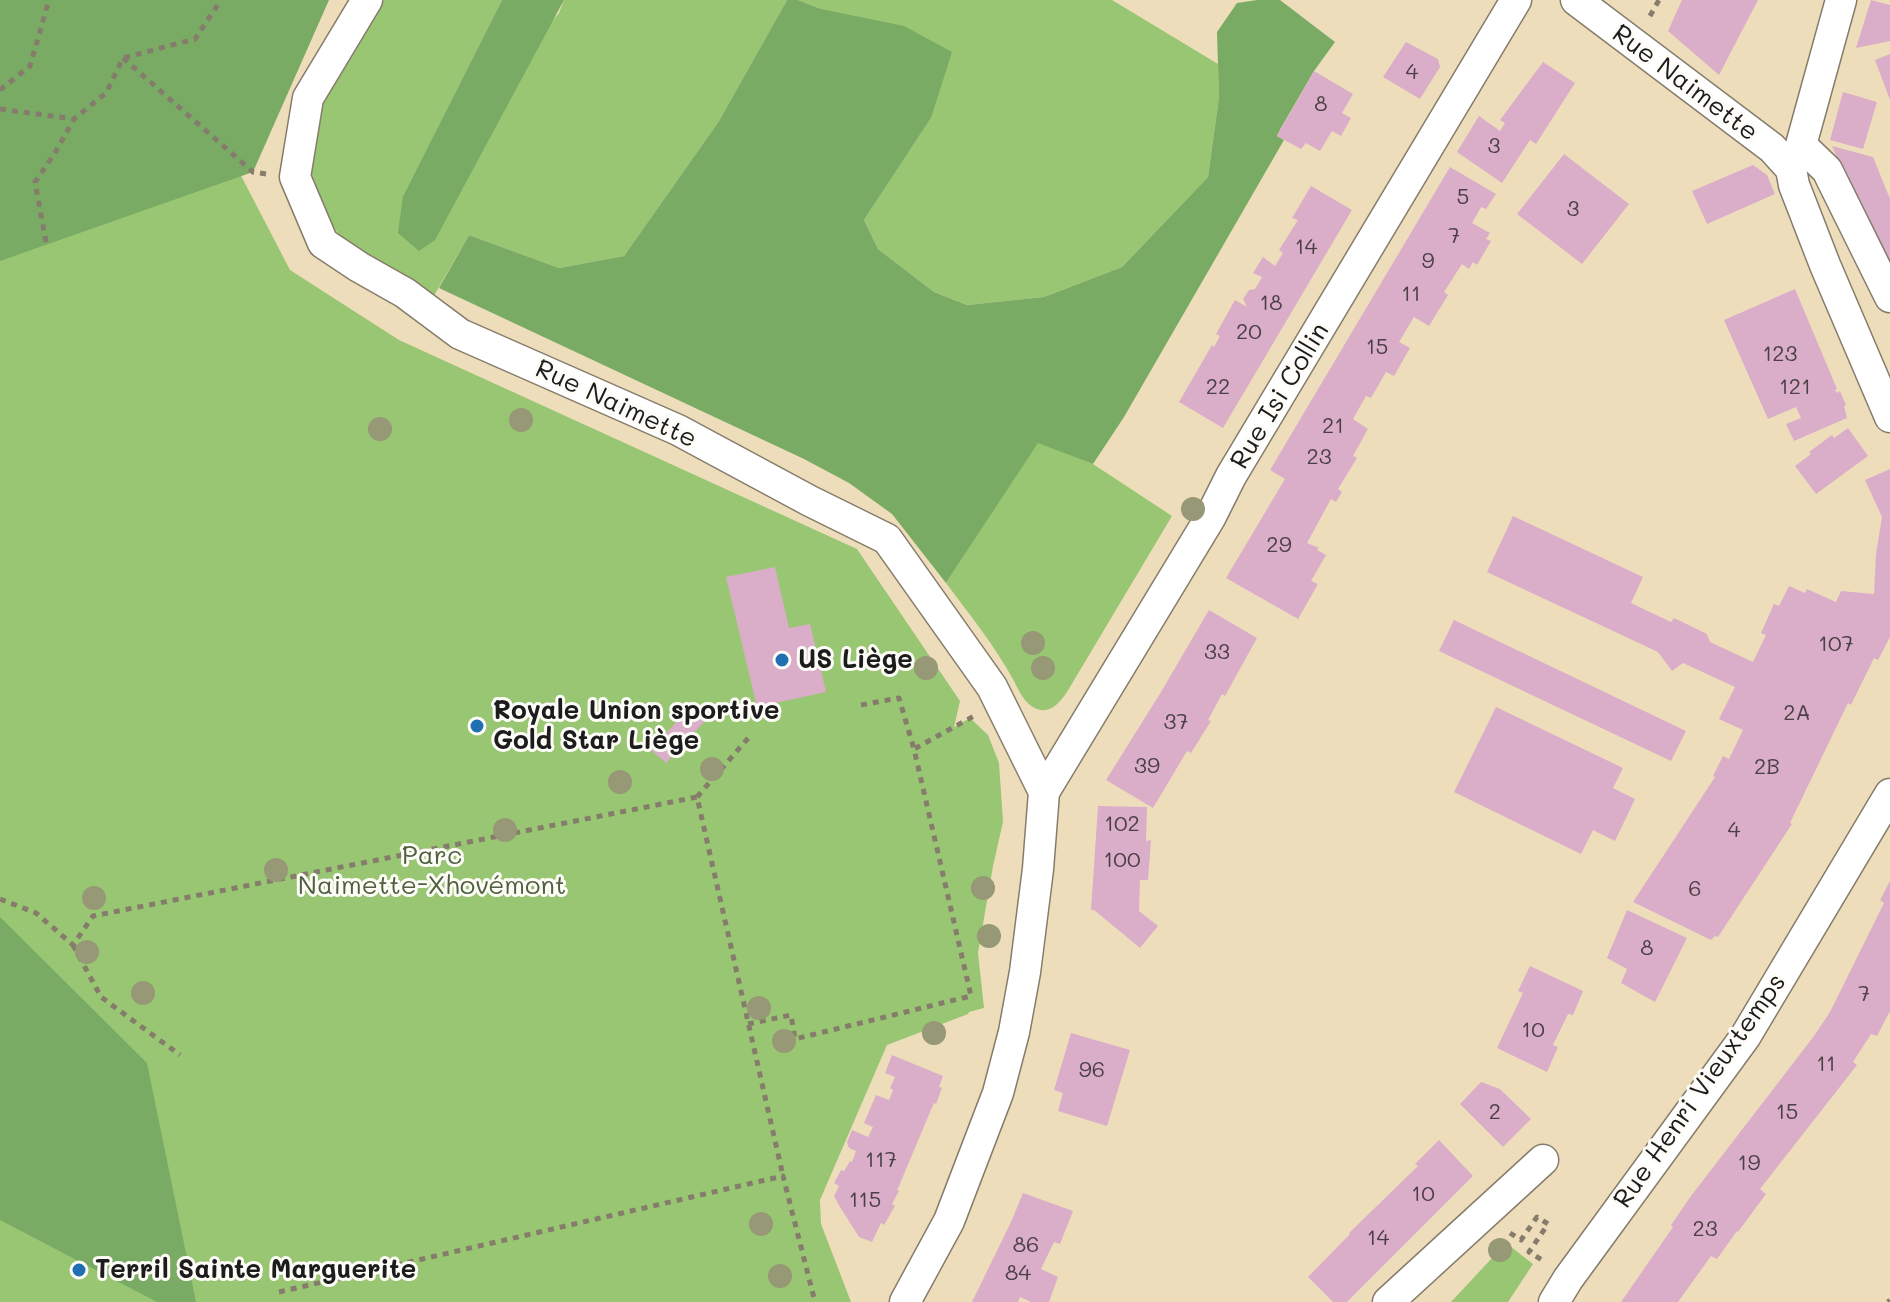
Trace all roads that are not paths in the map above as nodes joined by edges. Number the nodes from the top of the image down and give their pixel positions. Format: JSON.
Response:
{"nodes":[{"id":1,"x":367,"y":0,"type":"edge"},
{"id":2,"x":1516,"y":0,"type":"edge"},
{"id":3,"x":1576,"y":0,"type":"edge"},
{"id":4,"x":1841,"y":0,"type":"edge"},
{"id":5,"x":1796,"y":157,"type":"junction"},
{"id":6,"x":1890,"y":297,"type":"edge"},
{"id":7,"x":1890,"y":417,"type":"edge"},
{"id":8,"x":1044,"y":792,"type":"junction"},
{"id":9,"x":1890,"y":794,"type":"edge"},
{"id":10,"x":1543,"y":1160,"type":"dead end"},
{"id":11,"x":1561,"y":1290,"type":"edge"},
{"id":12,"x":905,"y":1302,"type":"edge"},
{"id":13,"x":1388,"y":1302,"type":"edge"}],
"edges":[{"from":1,"to":8,"type":"street","name":"Rue Naimette"},
{"from":2,"to":8,"type":"street","name":"Rue Isi Collin"},
{"from":3,"to":5,"type":"street","name":"Rue Naimette"},
{"from":4,"to":5,"type":"street"},
{"from":5,"to":6,"type":"street","name":"Rue Naimette"},
{"from":5,"to":7,"type":"street"},
{"from":8,"to":12,"type":"street"},
{"from":9,"to":11,"type":"street","name":"Rue Henri Vieuxtemps"},
{"from":10,"to":13,"type":"street"}]}
